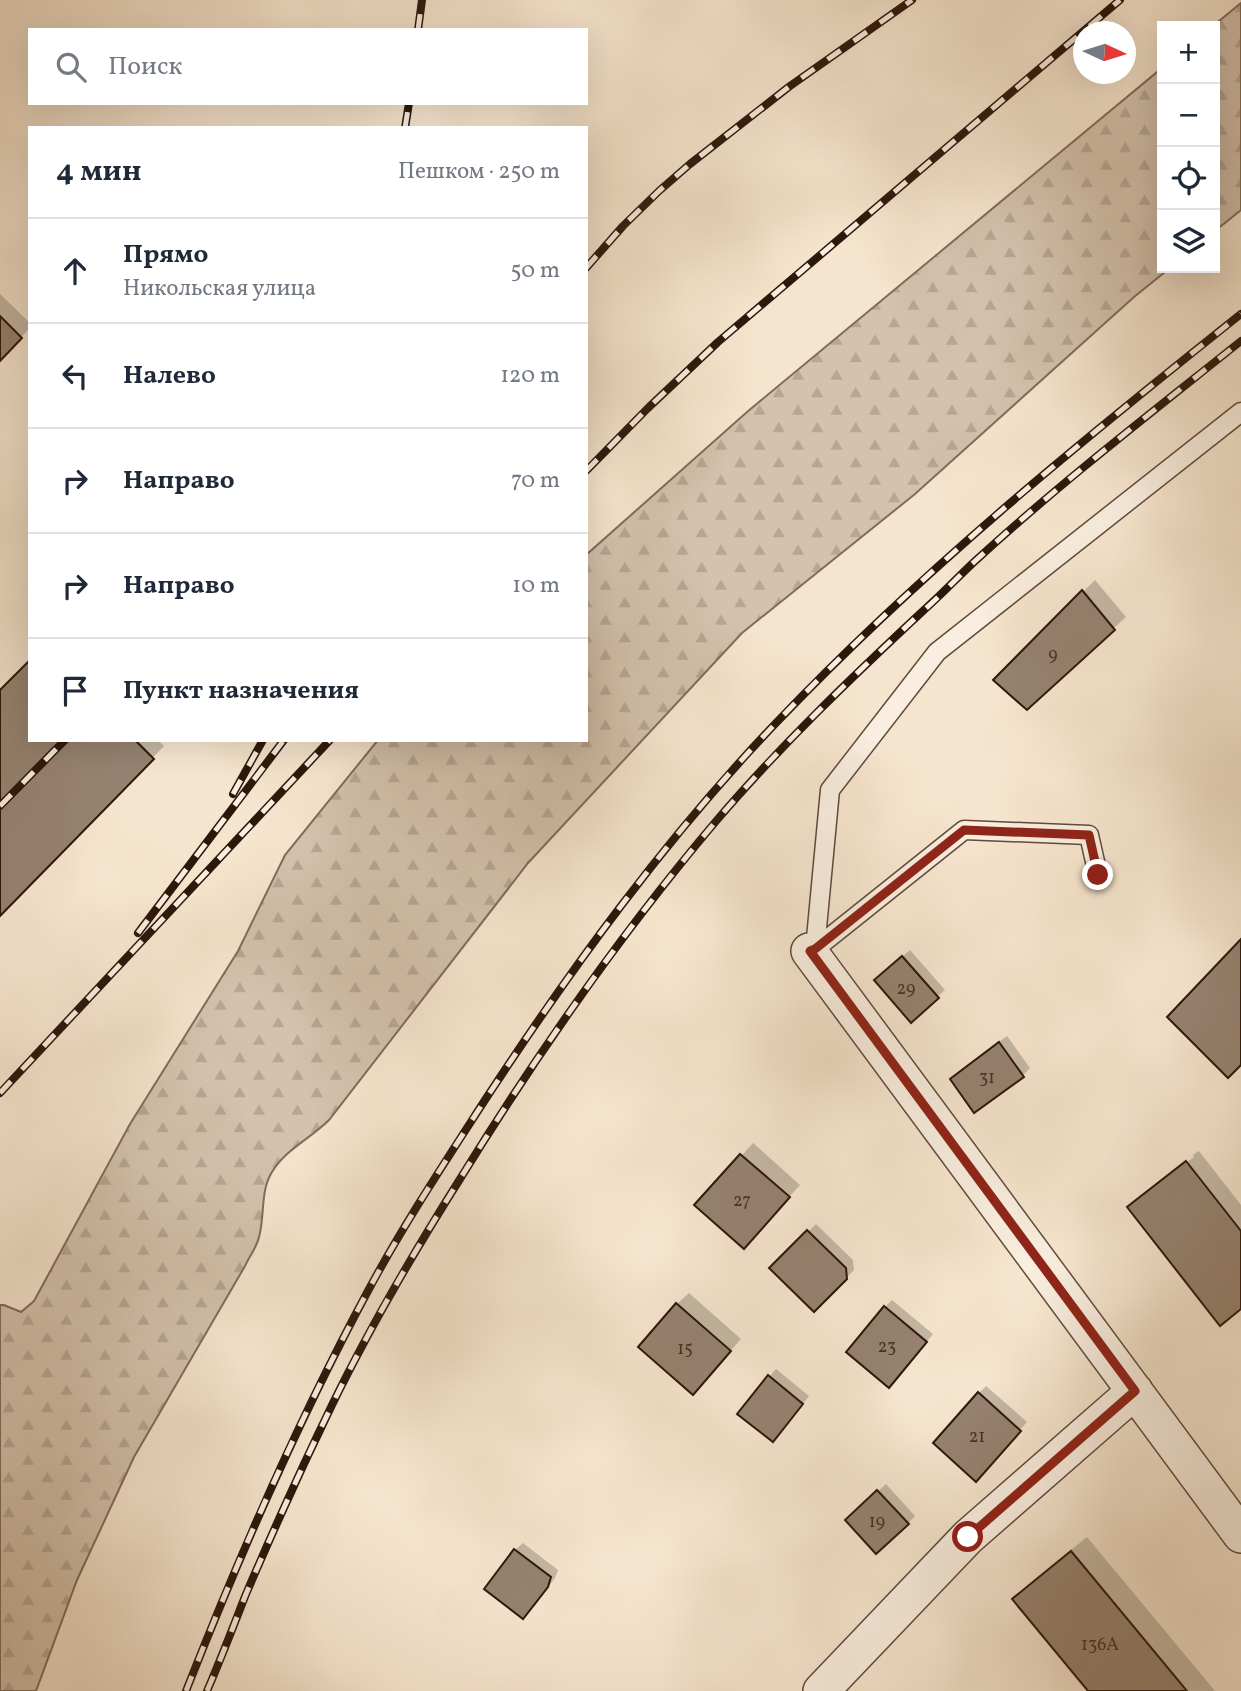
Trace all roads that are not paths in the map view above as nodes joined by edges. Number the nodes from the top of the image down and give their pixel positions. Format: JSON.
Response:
{"nodes":[{"id":1,"x":1241,"y":412,"type":"edge"},
{"id":2,"x":1098,"y":875,"type":"dead end"},
{"id":3,"x":812,"y":950,"type":"junction"},
{"id":4,"x":1135,"y":1391,"type":"junction"},
{"id":5,"x":1241,"y":1535,"type":"edge"},
{"id":6,"x":821,"y":1691,"type":"edge"}],
"edges":[{"from":1,"to":3,"type":"lane"},
{"from":2,"to":3,"type":"lane"},
{"from":3,"to":4,"type":"street"},
{"from":4,"to":5,"type":"street"},
{"from":4,"to":6,"type":"street"}]}
